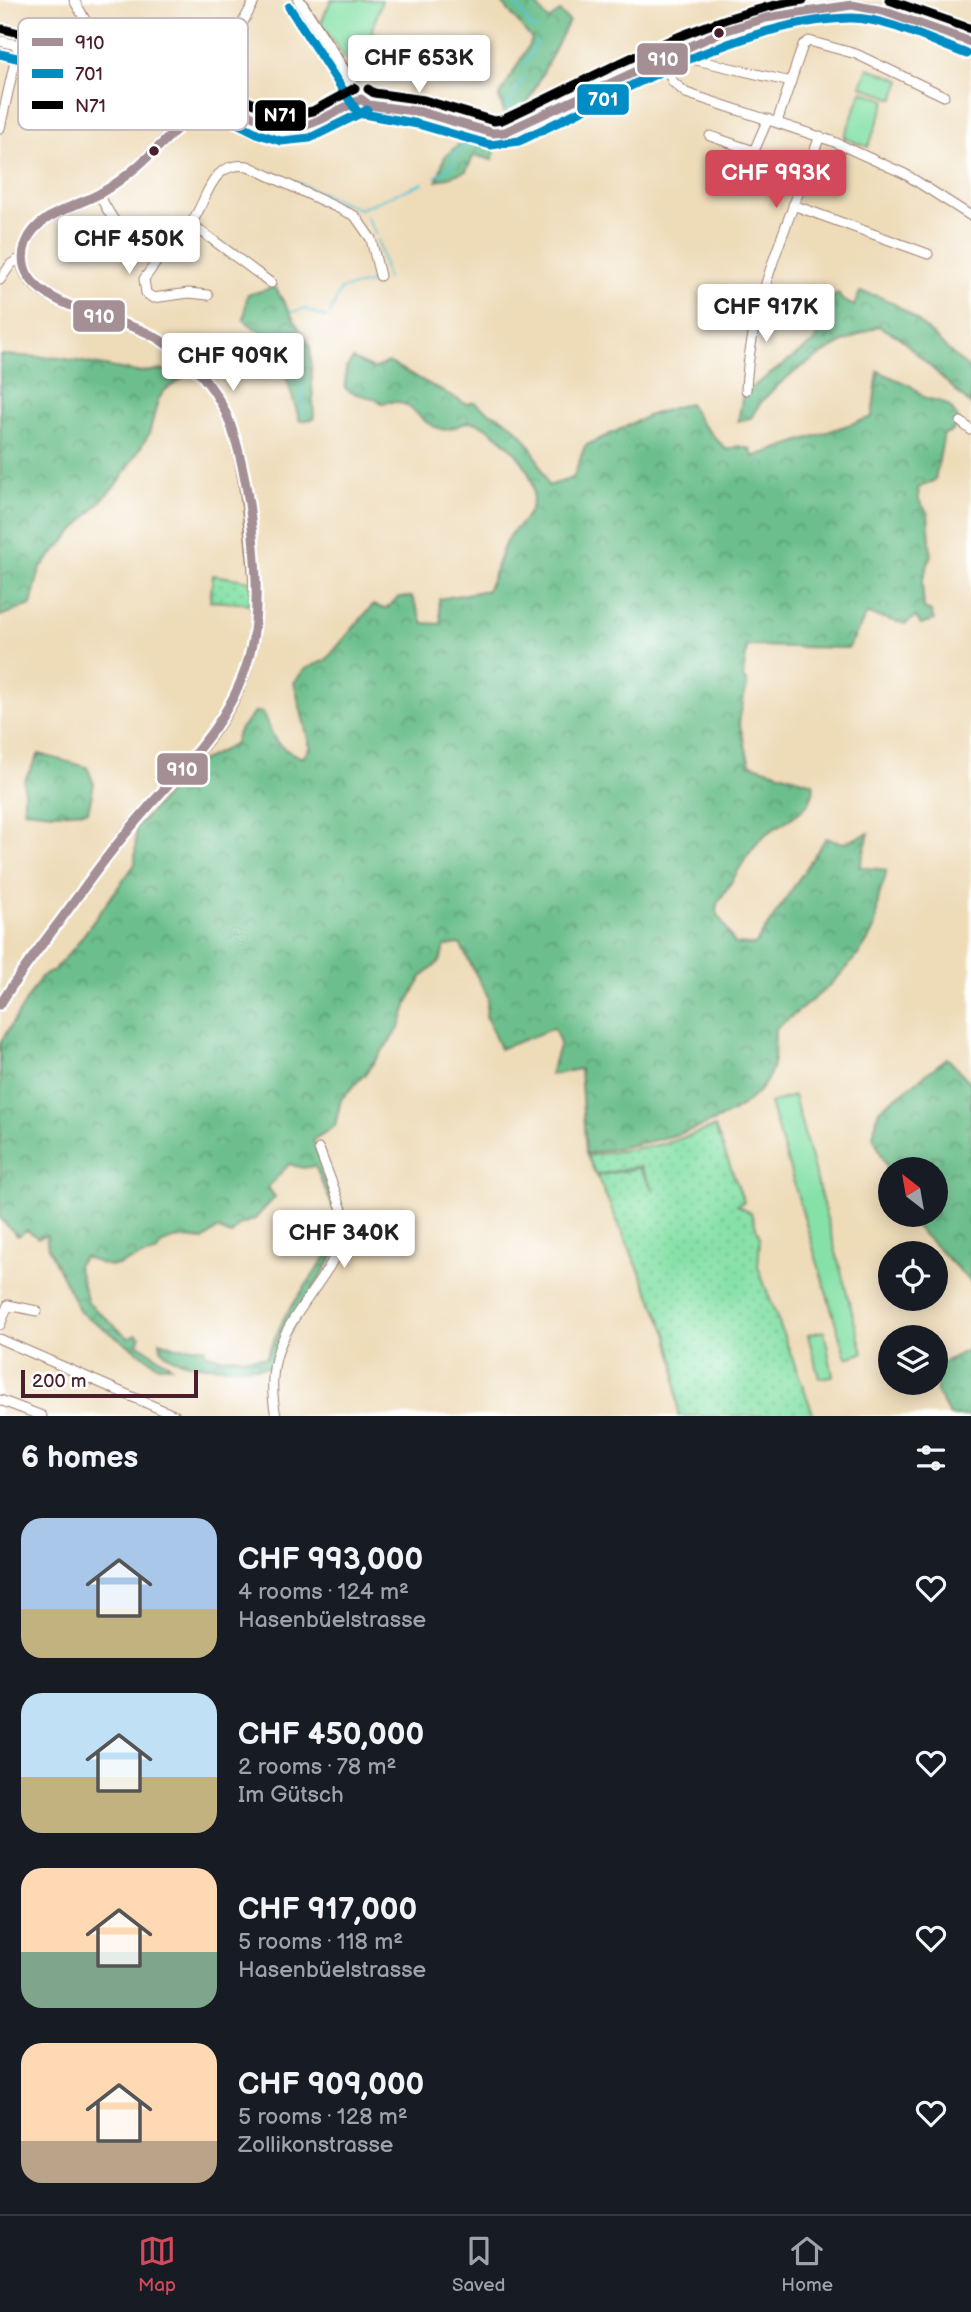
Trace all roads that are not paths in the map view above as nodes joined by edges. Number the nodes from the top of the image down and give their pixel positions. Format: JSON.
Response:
{"nodes":[{"id":1,"x":74,"y":0,"type":"edge"},
{"id":2,"x":255,"y":0,"type":"edge"},
{"id":3,"x":299,"y":0,"type":"edge"},
{"id":4,"x":84,"y":18,"type":"edge"},
{"id":5,"x":245,"y":18,"type":"edge"},
{"id":6,"x":0,"y":41,"type":"edge"},
{"id":7,"x":971,"y":42,"type":"edge"},
{"id":8,"x":18,"y":43,"type":"edge"},
{"id":9,"x":18,"y":47,"type":"edge"},
{"id":10,"x":662,"y":59,"type":"junction"},
{"id":11,"x":696,"y":60,"type":"dead end"},
{"id":12,"x":791,"y":82,"type":"junction"},
{"id":13,"x":944,"y":96,"type":"dead end"},
{"id":14,"x":361,"y":99,"type":"junction"},
{"id":15,"x":248,"y":114,"type":"edge"},
{"id":16,"x":773,"y":120,"type":"junction"},
{"id":17,"x":0,"y":128,"type":"edge"},
{"id":18,"x":177,"y":130,"type":"edge"},
{"id":19,"x":710,"y":136,"type":"dead end"},
{"id":20,"x":820,"y":136,"type":"junction"},
{"id":21,"x":99,"y":194,"type":"junction"},
{"id":22,"x":793,"y":205,"type":"junction"},
{"id":23,"x":971,"y":216,"type":"edge"},
{"id":24,"x":190,"y":223,"type":"junction"},
{"id":25,"x":162,"y":243,"type":"junction"},
{"id":26,"x":928,"y":254,"type":"dead end"},
{"id":27,"x":23,"y":257,"type":"junction"},
{"id":28,"x":380,"y":276,"type":"dead end"},
{"id":29,"x":0,"y":280,"type":"edge"},
{"id":30,"x":271,"y":283,"type":"dead end"},
{"id":31,"x":208,"y":295,"type":"dead end"},
{"id":32,"x":746,"y":390,"type":"dead end"},
{"id":33,"x":961,"y":422,"type":"dead end"},
{"id":34,"x":971,"y":430,"type":"edge"},
{"id":35,"x":0,"y":1005,"type":"edge"},
{"id":36,"x":319,"y":1149,"type":"dead end"},
{"id":37,"x":37,"y":1311,"type":"dead end"},
{"id":38,"x":0,"y":1325,"type":"edge"},
{"id":39,"x":0,"y":1339,"type":"edge"},
{"id":40,"x":0,"y":1400,"type":"edge"},
{"id":41,"x":42,"y":1416,"type":"edge"},
{"id":42,"x":176,"y":1416,"type":"edge"},
{"id":43,"x":276,"y":1416,"type":"edge"}],
"edges":[{"from":1,"to":4,"type":"street"},
{"from":2,"to":5,"type":"street"},
{"from":3,"to":14,"type":"main road"},
{"from":6,"to":8,"type":"street"},
{"from":7,"to":10,"type":"main road"},
{"from":9,"to":17,"type":"street"},
{"from":10,"to":14,"type":"main road"},
{"from":10,"to":16,"type":"street"},
{"from":11,"to":12,"type":"street"},
{"from":12,"to":13,"type":"street"},
{"from":12,"to":16,"type":"street"},
{"from":14,"to":15,"type":"main road"},
{"from":16,"to":19,"type":"street"},
{"from":16,"to":20,"type":"street"},
{"from":18,"to":21,"type":"main road"},
{"from":20,"to":22,"type":"street"},
{"from":20,"to":23,"type":"street"},
{"from":21,"to":25,"type":"street"},
{"from":21,"to":27,"type":"main road"},
{"from":22,"to":26,"type":"street"},
{"from":22,"to":32,"type":"street"},
{"from":24,"to":25,"type":"street"},
{"from":24,"to":28,"type":"street"},
{"from":24,"to":30,"type":"street"},
{"from":25,"to":31,"type":"street"},
{"from":27,"to":29,"type":"street"},
{"from":27,"to":35,"type":"main road"},
{"from":33,"to":34,"type":"street"},
{"from":36,"to":43,"type":"street"},
{"from":37,"to":38,"type":"street"},
{"from":39,"to":42,"type":"street"},
{"from":40,"to":41,"type":"street"}]}
